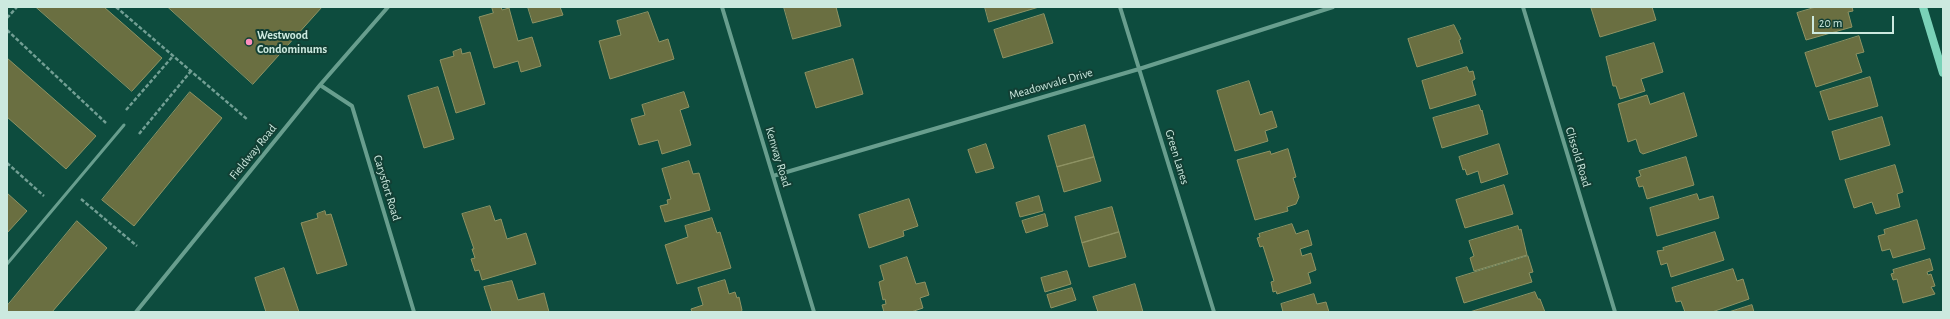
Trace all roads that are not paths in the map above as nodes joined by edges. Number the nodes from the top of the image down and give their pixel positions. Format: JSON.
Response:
{"nodes":[{"id":1,"x":388,"y":7,"type":"edge"},
{"id":2,"x":722,"y":7,"type":"edge"},
{"id":3,"x":1120,"y":7,"type":"edge"},
{"id":4,"x":1333,"y":7,"type":"edge"},
{"id":5,"x":1523,"y":7,"type":"edge"},
{"id":6,"x":1923,"y":7,"type":"edge"},
{"id":7,"x":1139,"y":69,"type":"junction"},
{"id":8,"x":1943,"y":74,"type":"edge"},
{"id":9,"x":320,"y":85,"type":"junction"},
{"id":10,"x":124,"y":125,"type":"dead end"},
{"id":11,"x":774,"y":176,"type":"junction"},
{"id":12,"x":7,"y":264,"type":"edge"},
{"id":13,"x":136,"y":312,"type":"edge"},
{"id":14,"x":414,"y":312,"type":"edge"},
{"id":15,"x":814,"y":312,"type":"edge"},
{"id":16,"x":1214,"y":312,"type":"edge"},
{"id":17,"x":1615,"y":312,"type":"edge"}],
"edges":[{"from":1,"to":9,"type":"street","name":"Fieldway Road"},
{"from":2,"to":11,"type":"street","name":"Kenway Road"},
{"from":3,"to":7,"type":"street","name":"Green Lanes"},
{"from":4,"to":7,"type":"street","name":"Meadowvale Drive"},
{"from":5,"to":17,"type":"street","name":"Clissold Road"},
{"from":6,"to":8,"type":"main road"},
{"from":7,"to":11,"type":"street","name":"Meadowvale Drive"},
{"from":7,"to":16,"type":"street","name":"Green Lanes"},
{"from":9,"to":13,"type":"street","name":"Fieldway Road"},
{"from":9,"to":14,"type":"street","name":"Carysfort Road"},
{"from":10,"to":12,"type":"lane"},
{"from":11,"to":15,"type":"street","name":"Kenway Road"}]}
